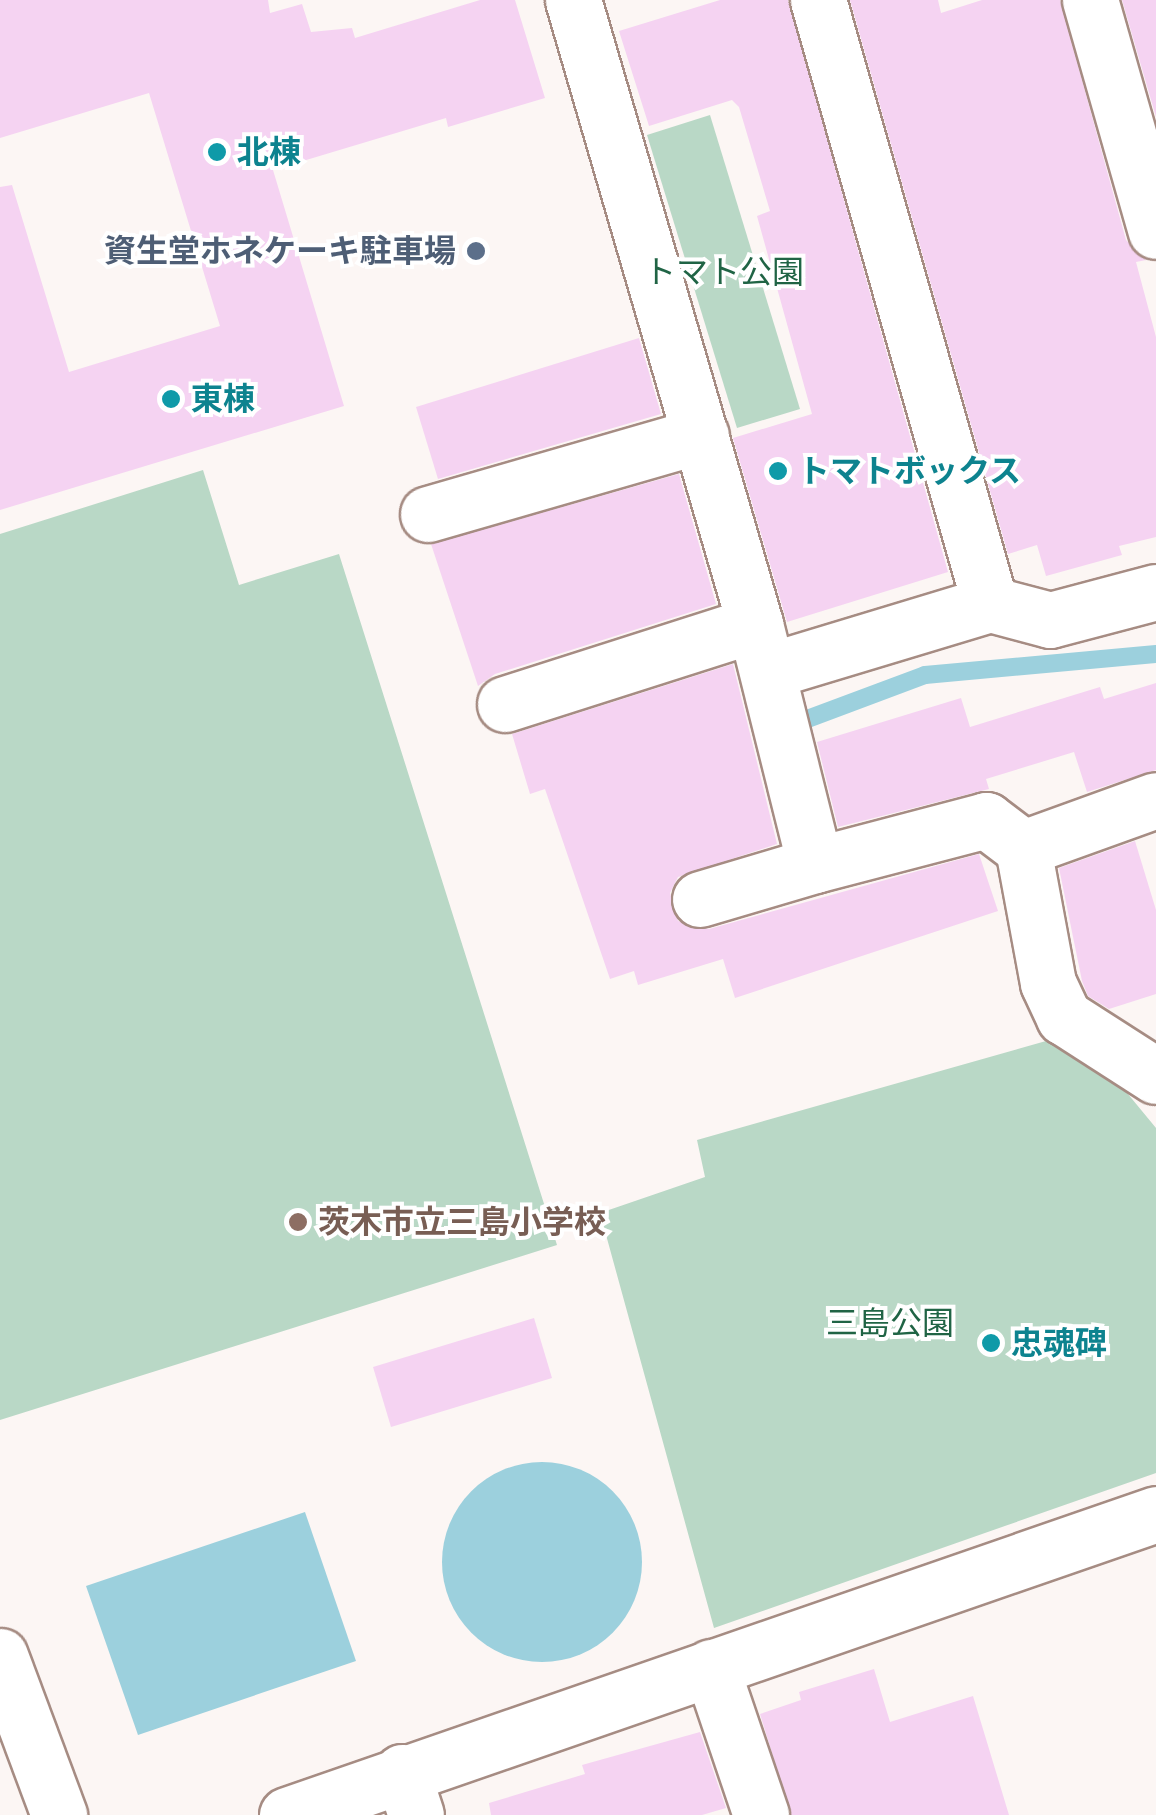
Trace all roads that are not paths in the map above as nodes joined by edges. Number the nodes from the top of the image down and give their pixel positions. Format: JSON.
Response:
{"nodes":[{"id":1,"x":574,"y":0,"type":"edge"},
{"id":2,"x":818,"y":0,"type":"edge"},
{"id":3,"x":1090,"y":0,"type":"edge"},
{"id":4,"x":1156,"y":231,"type":"edge"},
{"id":5,"x":701,"y":436,"type":"junction"},
{"id":6,"x":428,"y":514,"type":"dead end"},
{"id":7,"x":1156,"y":592,"type":"edge"},
{"id":8,"x":990,"y":604,"type":"junction"},
{"id":9,"x":762,"y":648,"type":"junction"},
{"id":10,"x":505,"y":704,"type":"dead end"},
{"id":11,"x":1156,"y":800,"type":"edge"},
{"id":12,"x":1024,"y":848,"type":"junction"},
{"id":13,"x":814,"y":865,"type":"junction"},
{"id":14,"x":700,"y":899,"type":"dead end"},
{"id":15,"x":1137,"y":1066,"type":"edge"},
{"id":16,"x":1156,"y":1514,"type":"edge"},
{"id":17,"x":0,"y":1656,"type":"edge"},
{"id":18,"x":710,"y":1668,"type":"junction"},
{"id":19,"x":410,"y":1794,"type":"edge"},
{"id":20,"x":58,"y":1815,"type":"edge"},
{"id":21,"x":287,"y":1815,"type":"edge"},
{"id":22,"x":761,"y":1815,"type":"edge"}],
"edges":[{"from":1,"to":5,"type":"street"},
{"from":2,"to":8,"type":"street"},
{"from":3,"to":4,"type":"street"},
{"from":5,"to":6,"type":"street"},
{"from":5,"to":9,"type":"street"},
{"from":7,"to":8,"type":"street"},
{"from":8,"to":9,"type":"street"},
{"from":9,"to":10,"type":"street"},
{"from":9,"to":13,"type":"street"},
{"from":11,"to":12,"type":"street"},
{"from":12,"to":13,"type":"street"},
{"from":12,"to":15,"type":"street"},
{"from":13,"to":14,"type":"street"},
{"from":16,"to":18,"type":"street"},
{"from":17,"to":20,"type":"street"},
{"from":18,"to":19,"type":"street"},
{"from":18,"to":22,"type":"street"},
{"from":19,"to":21,"type":"street"}]}
